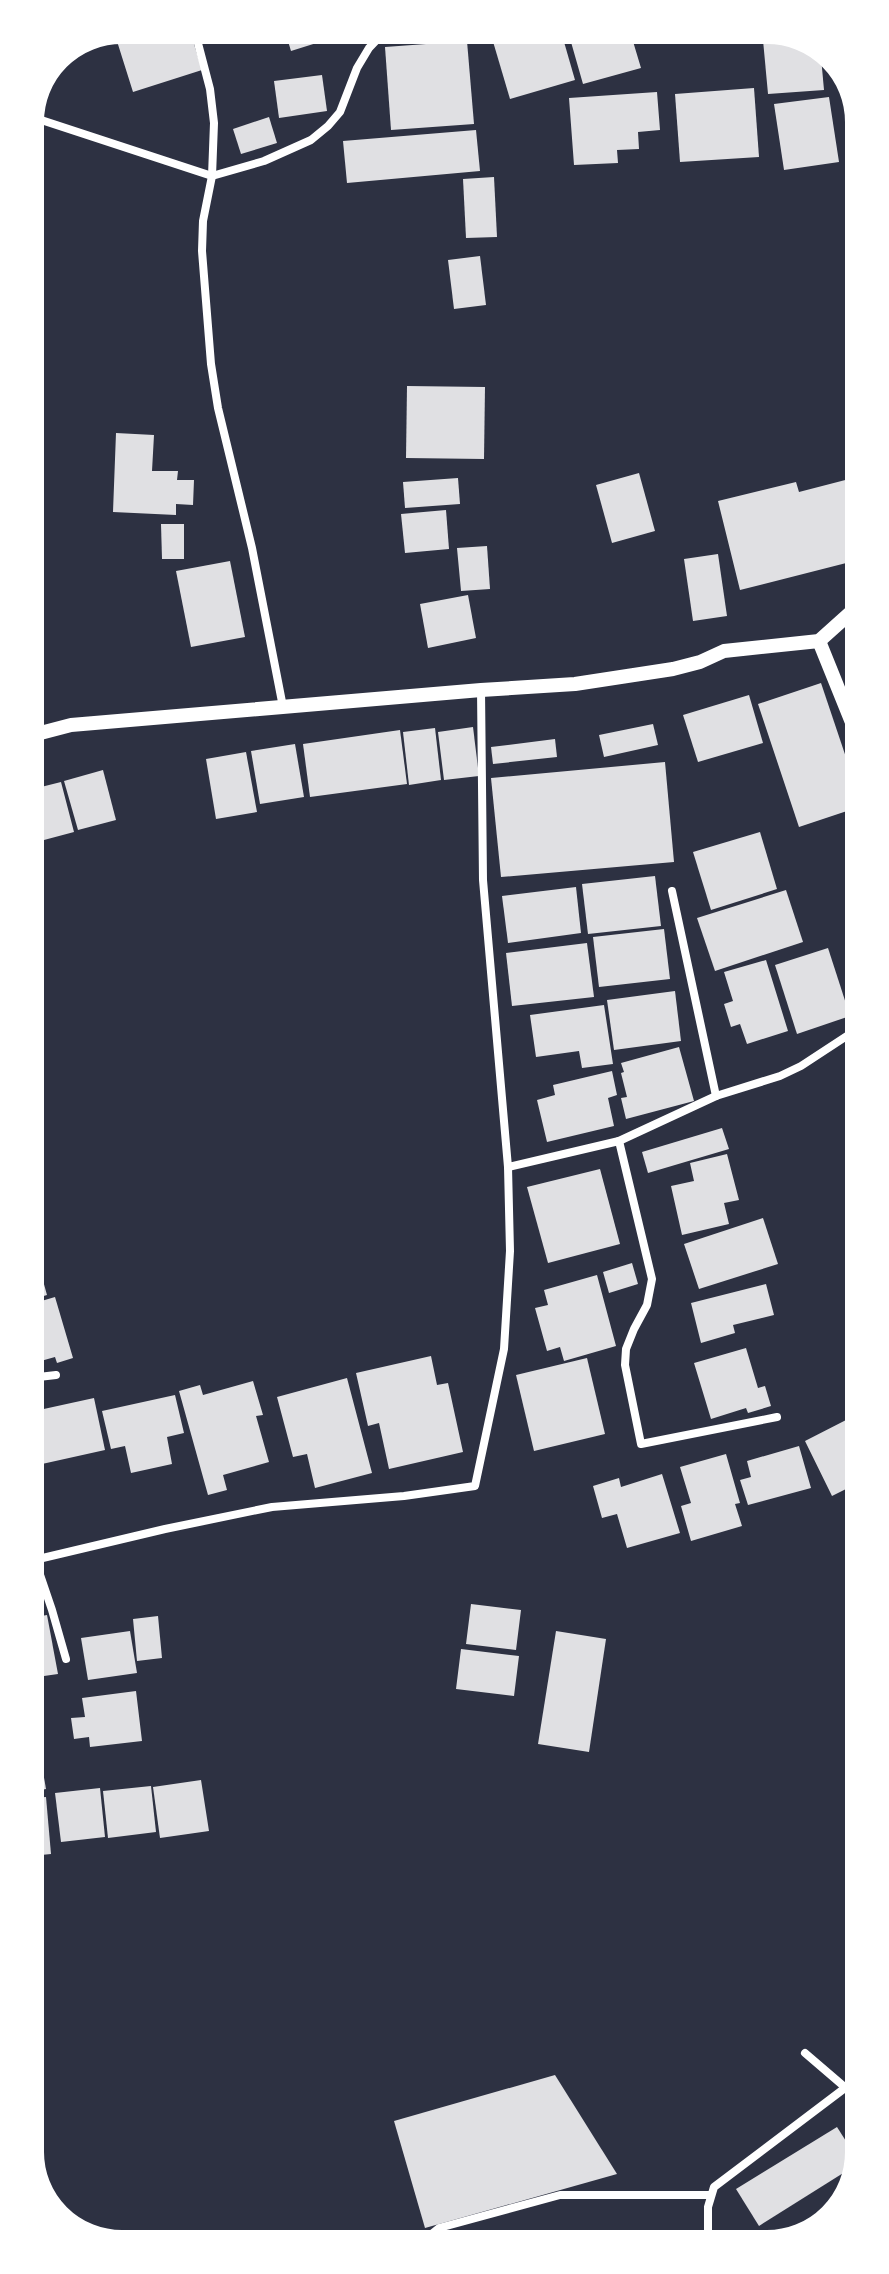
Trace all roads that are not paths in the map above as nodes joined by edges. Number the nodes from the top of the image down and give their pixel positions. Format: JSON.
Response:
{"nodes":[{"id":1,"x":198,"y":42,"type":"edge"},
{"id":2,"x":375,"y":42,"type":"edge"},
{"id":3,"x":42,"y":120,"type":"edge"},
{"id":4,"x":212,"y":176,"type":"junction"},
{"id":5,"x":847,"y":616,"type":"edge"},
{"id":6,"x":819,"y":641,"type":"junction"},
{"id":7,"x":481,"y":690,"type":"junction"},
{"id":8,"x":283,"y":707,"type":"junction"},
{"id":9,"x":847,"y":710,"type":"edge"},
{"id":10,"x":42,"y":733,"type":"edge"},
{"id":11,"x":672,"y":891,"type":"dead end"},
{"id":12,"x":847,"y":1036,"type":"edge"},
{"id":13,"x":716,"y":1096,"type":"junction"},
{"id":14,"x":619,"y":1141,"type":"junction"},
{"id":15,"x":508,"y":1167,"type":"junction"},
{"id":16,"x":56,"y":1375,"type":"dead end"},
{"id":17,"x":42,"y":1377,"type":"edge"},
{"id":18,"x":777,"y":1417,"type":"dead end"},
{"id":19,"x":42,"y":1561,"type":"edge"},
{"id":20,"x":42,"y":1584,"type":"edge"},
{"id":21,"x":66,"y":1659,"type":"dead end"},
{"id":22,"x":805,"y":2053,"type":"dead end"},
{"id":23,"x":845,"y":2088,"type":"joint"},
{"id":24,"x":710,"y":2195,"type":"junction"},
{"id":25,"x":434,"y":2232,"type":"edge"},
{"id":26,"x":708,"y":2232,"type":"edge"}],
"edges":[{"from":1,"to":4,"type":"street"},
{"from":2,"to":4,"type":"street"},
{"from":3,"to":4,"type":"street"},
{"from":4,"to":8,"type":"street"},
{"from":5,"to":6,"type":"street"},
{"from":6,"to":7,"type":"street"},
{"from":6,"to":9,"type":"street"},
{"from":7,"to":8,"type":"street"},
{"from":7,"to":15,"type":"street"},
{"from":8,"to":10,"type":"street"},
{"from":11,"to":13,"type":"street"},
{"from":12,"to":13,"type":"street"},
{"from":13,"to":14,"type":"street"},
{"from":14,"to":15,"type":"street"},
{"from":14,"to":18,"type":"street"},
{"from":15,"to":19,"type":"street"},
{"from":16,"to":17,"type":"street"},
{"from":20,"to":21,"type":"street"},
{"from":22,"to":23,"type":"street"},
{"from":23,"to":24,"type":"street"},
{"from":24,"to":25,"type":"street"},
{"from":24,"to":26,"type":"street"}]}
